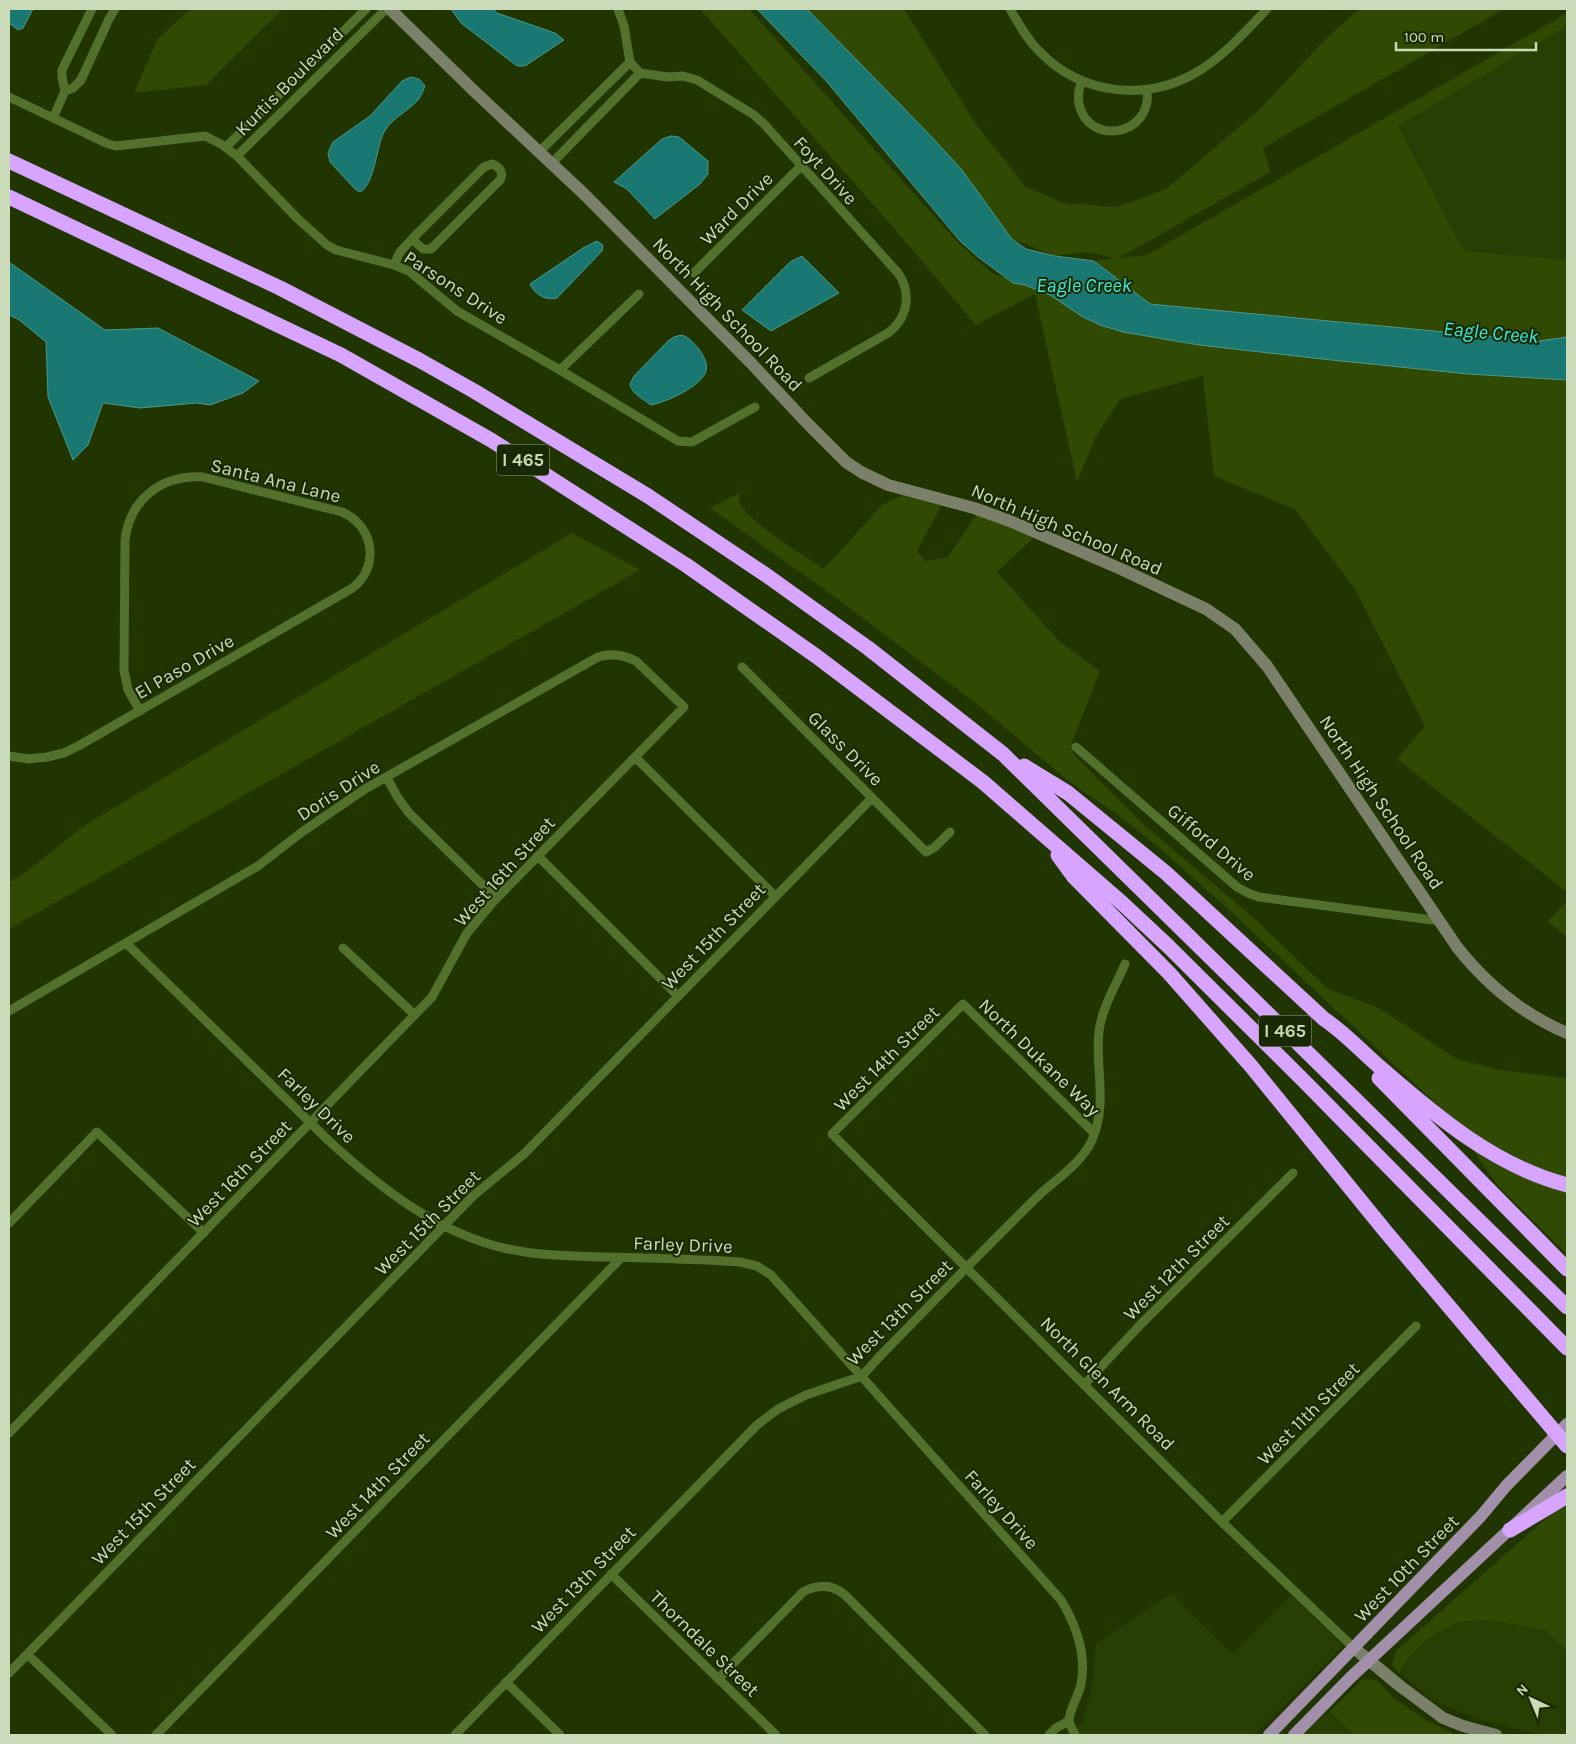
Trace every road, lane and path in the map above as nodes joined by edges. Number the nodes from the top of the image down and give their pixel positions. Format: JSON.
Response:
{"nodes":[{"id":1,"x":92,"y":9,"type":"edge"},
{"id":2,"x":113,"y":9,"type":"edge"},
{"id":3,"x":366,"y":9,"type":"edge"},
{"id":4,"x":386,"y":9,"type":"edge"},
{"id":5,"x":390,"y":9,"type":"edge"},
{"id":6,"x":618,"y":9,"type":"edge"},
{"id":7,"x":1010,"y":9,"type":"edge"},
{"id":8,"x":1267,"y":9,"type":"edge"},
{"id":9,"x":326,"y":49,"type":"junction"},
{"id":10,"x":335,"y":59,"type":"junction"},
{"id":11,"x":630,"y":62,"type":"junction"},
{"id":12,"x":640,"y":73,"type":"junction"},
{"id":13,"x":1082,"y":82,"type":"junction"},
{"id":14,"x":1147,"y":90,"type":"junction"},
{"id":15,"x":65,"y":91,"type":"junction"},
{"id":16,"x":9,"y":98,"type":"edge"},
{"id":17,"x":274,"y":100,"type":"junction"},
{"id":18,"x":284,"y":109,"type":"junction"},
{"id":19,"x":53,"y":118,"type":"junction"},
{"id":20,"x":226,"y":147,"type":"junction"},
{"id":21,"x":539,"y":152,"type":"junction"},
{"id":22,"x":237,"y":156,"type":"junction"},
{"id":23,"x":9,"y":160,"type":"edge"},
{"id":24,"x":551,"y":164,"type":"junction"},
{"id":25,"x":801,"y":166,"type":"junction"},
{"id":26,"x":9,"y":197,"type":"edge"},
{"id":27,"x":412,"y":239,"type":"junction"},
{"id":28,"x":394,"y":265,"type":"junction"},
{"id":29,"x":694,"y":273,"type":"dead end"},
{"id":30,"x":639,"y":294,"type":"dead end"},
{"id":31,"x":560,"y":370,"type":"junction"},
{"id":32,"x":809,"y":378,"type":"dead end"},
{"id":33,"x":755,"y":407,"type":"dead end"},
{"id":34,"x":365,"y":575,"type":"joint"},
{"id":35,"x":742,"y":667,"type":"dead end"},
{"id":36,"x":684,"y":707,"type":"joint"},
{"id":37,"x":140,"y":711,"type":"junction"},
{"id":38,"x":1076,"y":747,"type":"dead end"},
{"id":39,"x":1003,"y":754,"type":"junction"},
{"id":40,"x":9,"y":756,"type":"edge"},
{"id":41,"x":635,"y":757,"type":"junction"},
{"id":42,"x":386,"y":778,"type":"junction"},
{"id":43,"x":872,"y":798,"type":"junction"},
{"id":44,"x":1039,"y":830,"type":"junction"},
{"id":45,"x":950,"y":832,"type":"dead end"},
{"id":46,"x":538,"y":856,"type":"junction"},
{"id":47,"x":775,"y":896,"type":"junction"},
{"id":48,"x":496,"y":898,"type":"junction"},
{"id":49,"x":1440,"y":921,"type":"junction"},
{"id":50,"x":126,"y":943,"type":"junction"},
{"id":51,"x":343,"y":948,"type":"dead end"},
{"id":52,"x":1125,"y":964,"type":"dead end"},
{"id":53,"x":678,"y":996,"type":"junction"},
{"id":54,"x":963,"y":1004,"type":"joint"},
{"id":55,"x":9,"y":1011,"type":"edge"},
{"id":56,"x":415,"y":1015,"type":"junction"},
{"id":57,"x":1324,"y":1019,"type":"junction"},
{"id":58,"x":1567,"y":1033,"type":"edge"},
{"id":59,"x":311,"y":1123,"type":"junction"},
{"id":60,"x":1094,"y":1133,"type":"junction"},
{"id":61,"x":832,"y":1134,"type":"joint"},
{"id":62,"x":1293,"y":1173,"type":"dead end"},
{"id":63,"x":1567,"y":1185,"type":"edge"},
{"id":64,"x":9,"y":1223,"type":"edge"},
{"id":65,"x":444,"y":1226,"type":"junction"},
{"id":66,"x":204,"y":1232,"type":"junction"},
{"id":67,"x":621,"y":1258,"type":"junction"},
{"id":68,"x":967,"y":1268,"type":"junction"},
{"id":69,"x":1567,"y":1269,"type":"edge"},
{"id":70,"x":1567,"y":1307,"type":"edge"},
{"id":71,"x":1416,"y":1326,"type":"dead end"},
{"id":72,"x":1567,"y":1348,"type":"edge"},
{"id":73,"x":862,"y":1376,"type":"junction"},
{"id":74,"x":1084,"y":1385,"type":"junction"},
{"id":75,"x":9,"y":1433,"type":"edge"},
{"id":76,"x":1564,"y":1434,"type":"edge"},
{"id":77,"x":1567,"y":1476,"type":"edge"},
{"id":78,"x":1567,"y":1496,"type":"edge"},
{"id":79,"x":1222,"y":1522,"type":"junction"},
{"id":80,"x":1510,"y":1530,"type":"junction"},
{"id":81,"x":611,"y":1574,"type":"junction"},
{"id":82,"x":27,"y":1654,"type":"junction"},
{"id":83,"x":1362,"y":1654,"type":"junction"},
{"id":84,"x":9,"y":1673,"type":"edge"},
{"id":85,"x":718,"y":1679,"type":"junction"},
{"id":86,"x":506,"y":1682,"type":"junction"},
{"id":87,"x":1069,"y":1722,"type":"junction"},
{"id":88,"x":112,"y":1735,"type":"edge"},
{"id":89,"x":156,"y":1735,"type":"edge"},
{"id":90,"x":455,"y":1735,"type":"edge"},
{"id":91,"x":560,"y":1735,"type":"edge"},
{"id":92,"x":776,"y":1735,"type":"edge"},
{"id":93,"x":984,"y":1735,"type":"edge"},
{"id":94,"x":1049,"y":1735,"type":"edge"},
{"id":95,"x":1075,"y":1735,"type":"edge"},
{"id":96,"x":1268,"y":1735,"type":"edge"},
{"id":97,"x":1294,"y":1735,"type":"edge"},
{"id":98,"x":1496,"y":1735,"type":"edge"}],
"edges":[{"from":1,"to":15,"type":"street"},
{"from":2,"to":15,"type":"street"},
{"from":3,"to":9,"type":"street"},
{"from":4,"to":10,"type":"street","name":"Kurtis Boulevard"},
{"from":5,"to":21,"type":"street","name":"North High School Road"},
{"from":6,"to":11,"type":"street"},
{"from":7,"to":13,"type":"street"},
{"from":8,"to":14,"type":"street"},
{"from":9,"to":10,"type":"street"},
{"from":9,"to":17,"type":"street"},
{"from":10,"to":18,"type":"street","name":"Kurtis Boulevard"},
{"from":11,"to":12,"type":"street"},
{"from":11,"to":21,"type":"street"},
{"from":12,"to":24,"type":"street"},
{"from":12,"to":25,"type":"street","name":"Foyt Drive"},
{"from":13,"to":14,"type":"street"},
{"from":13,"to":14,"type":"street"},
{"from":15,"to":19,"type":"street"},
{"from":16,"to":19,"type":"street","name":"Parsons Drive"},
{"from":17,"to":18,"type":"street"},
{"from":17,"to":20,"type":"street"},
{"from":18,"to":22,"type":"street","name":"Kurtis Boulevard"},
{"from":19,"to":20,"type":"street","name":"Parsons Drive"},
{"from":20,"to":22,"type":"street","name":"Parsons Drive"},
{"from":21,"to":24,"type":"street","name":"North High School Road"},
{"from":22,"to":28,"type":"street","name":"Parsons Drive"},
{"from":23,"to":39,"type":"highway","number":"I 465"},
{"from":24,"to":49,"type":"street","name":"North High School Road"},
{"from":25,"to":29,"type":"street","name":"Ward Drive"},
{"from":25,"to":32,"type":"street","name":"Foyt Drive"},
{"from":26,"to":44,"type":"highway","number":"I 465"},
{"from":27,"to":27,"type":"street"},
{"from":27,"to":28,"type":"street"},
{"from":28,"to":31,"type":"street","name":"Parsons Drive"},
{"from":30,"to":31,"type":"street"},
{"from":31,"to":33,"type":"street","name":"Parsons Drive"},
{"from":34,"to":37,"type":"street","name":"El Paso Drive"},
{"from":34,"to":37,"type":"street","name":"Santa Ana Lane"},
{"from":35,"to":43,"type":"street","name":"Glass Drive"},
{"from":36,"to":41,"type":"street","name":"West 16th Street"},
{"from":36,"to":42,"type":"street","name":"Doris Drive"},
{"from":37,"to":40,"type":"street","name":"El Paso Drive"},
{"from":38,"to":49,"type":"street","name":"Gifford Drive"},
{"from":39,"to":57,"type":"highway"},
{"from":39,"to":70,"type":"highway","number":"I 465"},
{"from":41,"to":46,"type":"street","name":"West 16th Street"},
{"from":41,"to":47,"type":"street"},
{"from":42,"to":48,"type":"street"},
{"from":42,"to":50,"type":"street","name":"Doris Drive"},
{"from":43,"to":45,"type":"street","name":"Glass Drive"},
{"from":43,"to":47,"type":"street","name":"West 15th Street"},
{"from":44,"to":72,"type":"highway","number":"I 465"},
{"from":44,"to":76,"type":"highway"},
{"from":46,"to":48,"type":"street","name":"West 16th Street"},
{"from":46,"to":53,"type":"street"},
{"from":47,"to":53,"type":"street","name":"West 15th Street"},
{"from":48,"to":56,"type":"street","name":"West 16th Street"},
{"from":49,"to":58,"type":"street","name":"North High School Road"},
{"from":50,"to":55,"type":"street","name":"Doris Drive"},
{"from":50,"to":59,"type":"street","name":"Farley Drive"},
{"from":51,"to":56,"type":"street"},
{"from":52,"to":60,"type":"street","name":"West 13th Street"},
{"from":53,"to":65,"type":"street","name":"West 15th Street"},
{"from":54,"to":60,"type":"street","name":"North Dukane Way"},
{"from":54,"to":61,"type":"street","name":"West 14th Street"},
{"from":56,"to":59,"type":"street","name":"West 16th Street"},
{"from":57,"to":63,"type":"highway"},
{"from":57,"to":69,"type":"highway"},
{"from":59,"to":65,"type":"street","name":"Farley Drive"},
{"from":59,"to":66,"type":"street","name":"West 16th Street"},
{"from":60,"to":68,"type":"street","name":"West 13th Street"},
{"from":61,"to":68,"type":"street","name":"North Glen Arm Road"},
{"from":62,"to":74,"type":"street","name":"West 12th Street"},
{"from":64,"to":66,"type":"street"},
{"from":65,"to":67,"type":"street","name":"Farley Drive"},
{"from":65,"to":82,"type":"street","name":"West 15th Street"},
{"from":66,"to":75,"type":"street","name":"West 16th Street"},
{"from":67,"to":73,"type":"street","name":"Farley Drive"},
{"from":67,"to":89,"type":"street","name":"West 14th Street"},
{"from":68,"to":73,"type":"street","name":"West 13th Street"},
{"from":68,"to":74,"type":"street","name":"North Glen Arm Road"},
{"from":71,"to":79,"type":"street","name":"West 11th Street"},
{"from":73,"to":81,"type":"street","name":"West 13th Street"},
{"from":73,"to":87,"type":"street","name":"Farley Drive"},
{"from":74,"to":79,"type":"street","name":"North Glen Arm Road"},
{"from":76,"to":83,"type":"main road","name":"West 10th Street"},
{"from":77,"to":80,"type":"main road","name":"West 10th Street"},
{"from":78,"to":80,"type":"highway"},
{"from":79,"to":83,"type":"street","name":"North Glen Arm Road"},
{"from":80,"to":83,"type":"main road","name":"West 10th Street"},
{"from":81,"to":85,"type":"street","name":"Thorndale Street"},
{"from":81,"to":86,"type":"street","name":"West 13th Street"},
{"from":82,"to":84,"type":"street","name":"West 15th Street"},
{"from":82,"to":88,"type":"street"},
{"from":83,"to":96,"type":"main road","name":"West 10th Street"},
{"from":83,"to":97,"type":"main road","name":"West 10th Street"},
{"from":83,"to":98,"type":"street"},
{"from":85,"to":92,"type":"street","name":"Thorndale Street"},
{"from":85,"to":93,"type":"street"},
{"from":86,"to":90,"type":"street","name":"West 13th Street"},
{"from":86,"to":91,"type":"street"},
{"from":87,"to":94,"type":"street"},
{"from":87,"to":95,"type":"street"}]}
